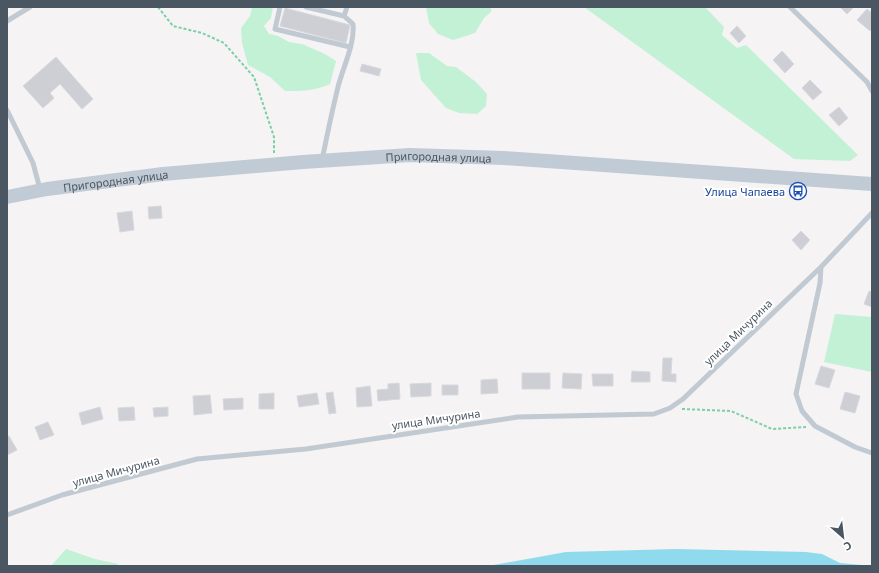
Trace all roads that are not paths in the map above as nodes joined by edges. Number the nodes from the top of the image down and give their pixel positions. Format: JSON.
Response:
{"nodes":[{"id":1,"x":30,"y":7,"type":"edge"},
{"id":2,"x":280,"y":7,"type":"edge"},
{"id":3,"x":306,"y":7,"type":"edge"},
{"id":4,"x":347,"y":7,"type":"edge"},
{"id":5,"x":790,"y":7,"type":"edge"},
{"id":6,"x":344,"y":16,"type":"junction"},
{"id":7,"x":7,"y":21,"type":"edge"},
{"id":8,"x":350,"y":47,"type":"junction"},
{"id":9,"x":872,"y":91,"type":"edge"},
{"id":10,"x":7,"y":110,"type":"edge"},
{"id":11,"x":322,"y":161,"type":"junction"},
{"id":12,"x":872,"y":184,"type":"edge"},
{"id":13,"x":40,"y":190,"type":"junction"},
{"id":14,"x":7,"y":197,"type":"edge"},
{"id":15,"x":872,"y":213,"type":"edge"},
{"id":16,"x":821,"y":267,"type":"junction"},
{"id":17,"x":872,"y":454,"type":"edge"},
{"id":18,"x":7,"y":515,"type":"edge"}],
"edges":[{"from":1,"to":7,"type":"lane"},
{"from":2,"to":8,"type":"lane"},
{"from":3,"to":6,"type":"lane"},
{"from":4,"to":6,"type":"lane"},
{"from":5,"to":9,"type":"lane"},
{"from":6,"to":8,"type":"lane"},
{"from":8,"to":11,"type":"lane"},
{"from":10,"to":13,"type":"lane"},
{"from":11,"to":12,"type":"street","name":"Пригородная улица"},
{"from":11,"to":13,"type":"street","name":"Пригородная улица"},
{"from":13,"to":14,"type":"street","name":"Пригородная улица"},
{"from":15,"to":16,"type":"lane","name":"улица Мичурина"},
{"from":16,"to":17,"type":"lane"},
{"from":16,"to":18,"type":"lane","name":"улица Мичурина"}]}
